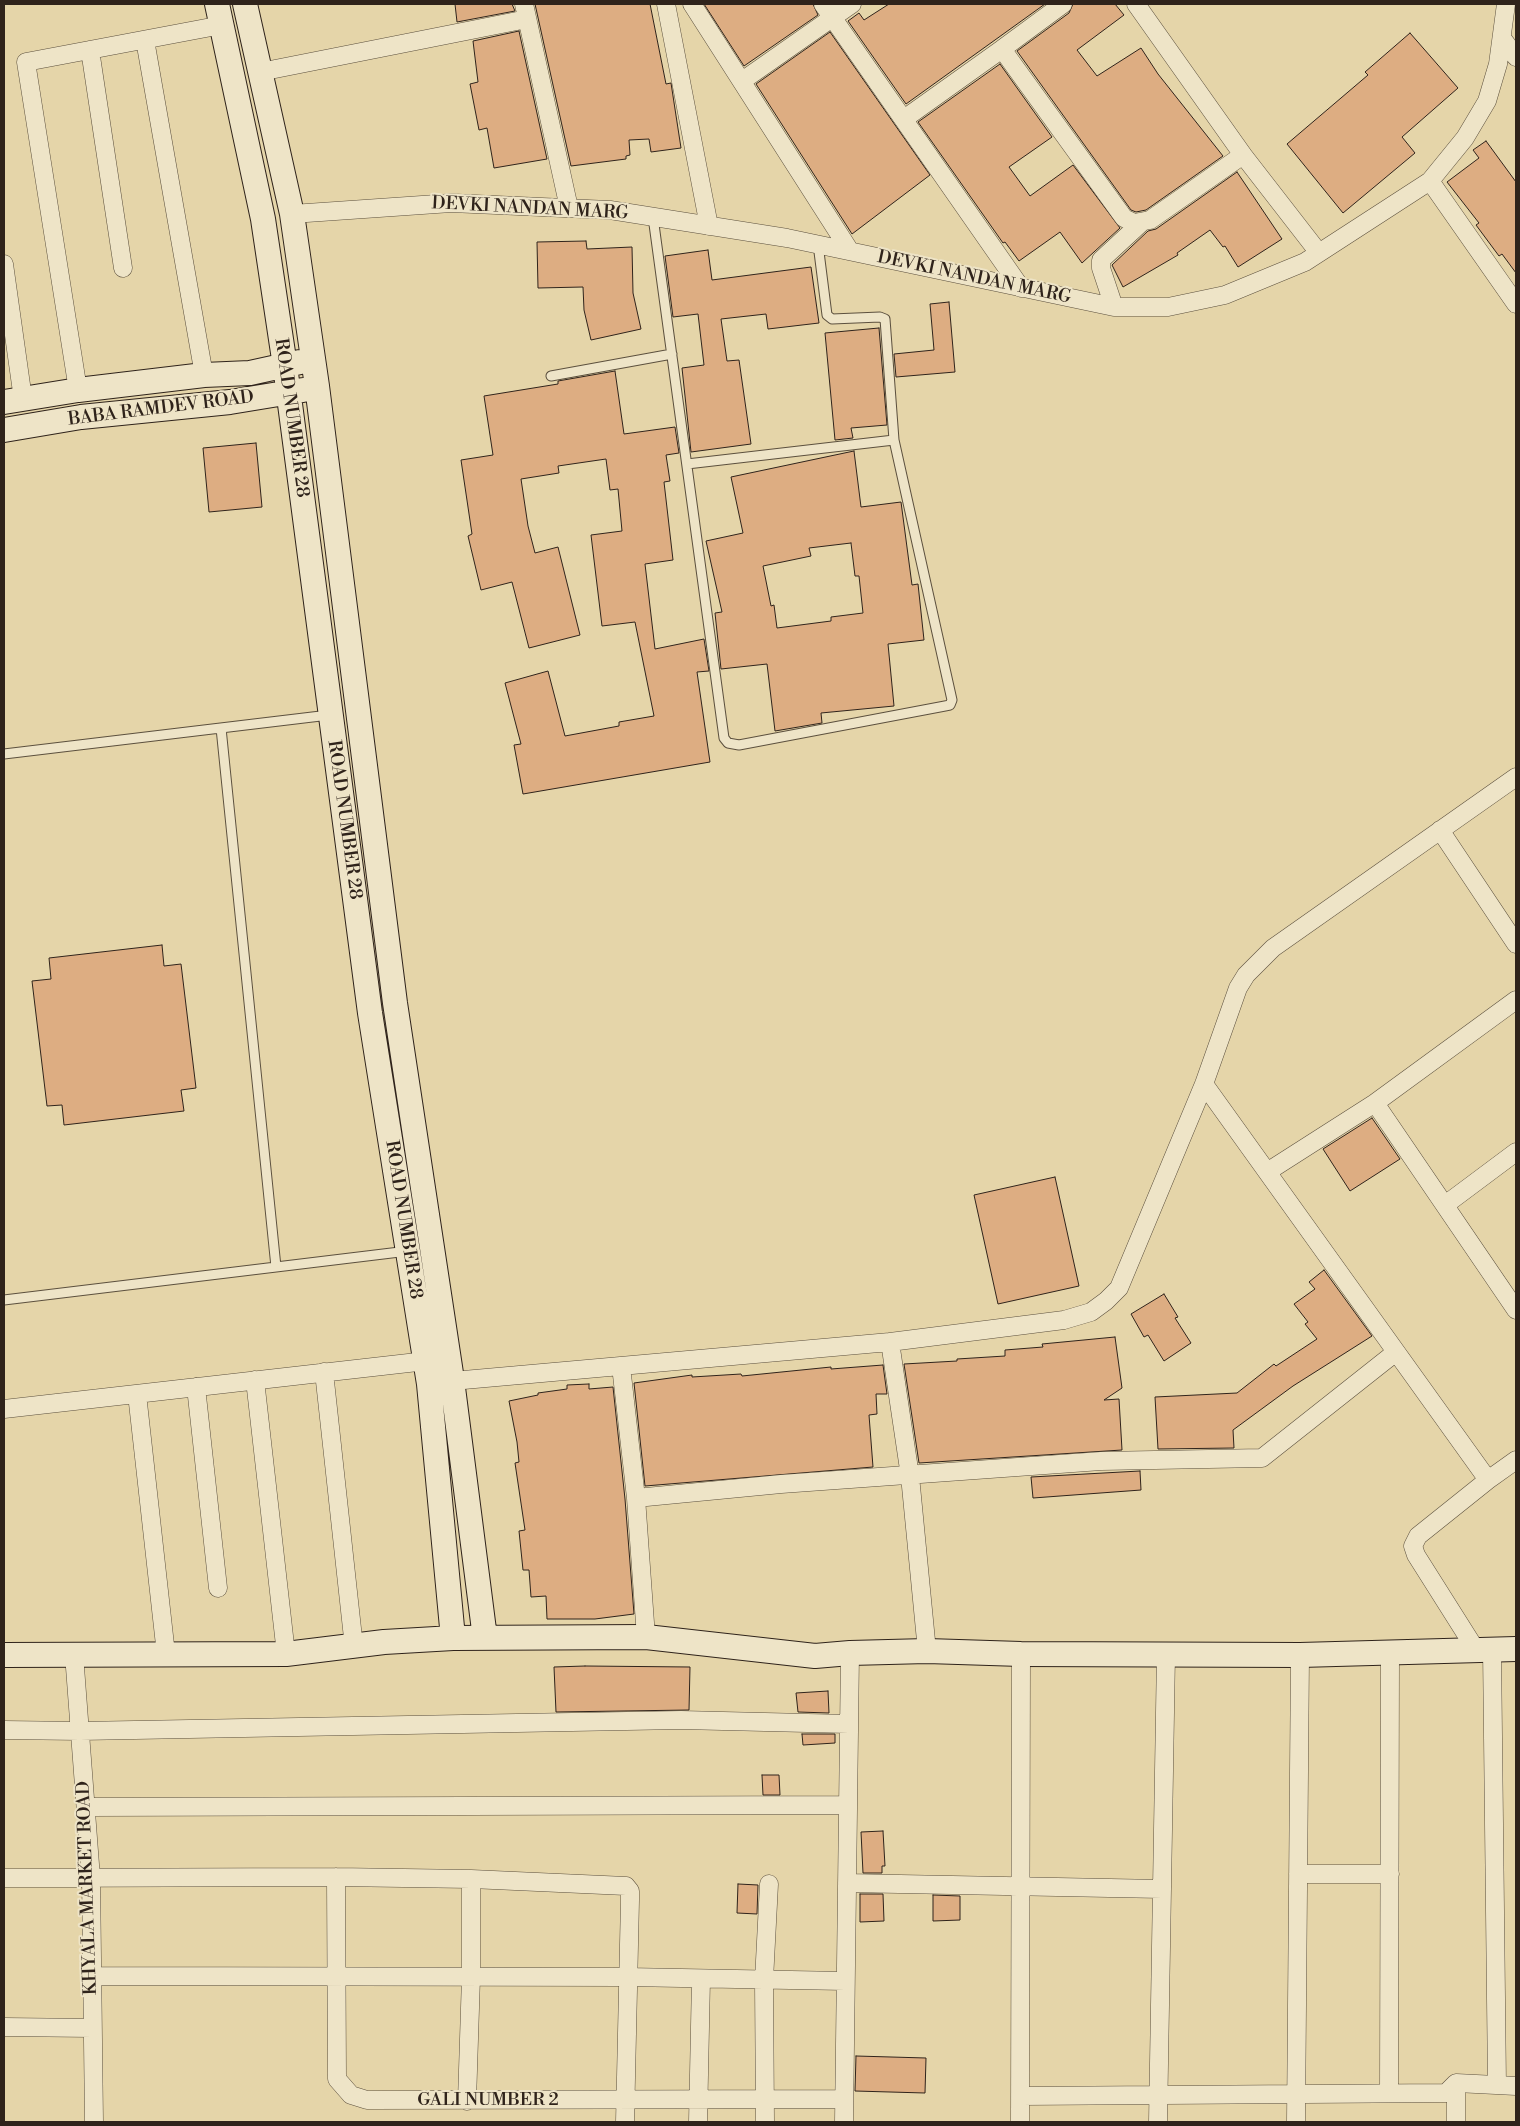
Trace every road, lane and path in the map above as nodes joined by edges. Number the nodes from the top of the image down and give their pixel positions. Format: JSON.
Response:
{"nodes":[{"id":1,"x":245,"y":4,"type":"edge"},
{"id":2,"x":666,"y":4,"type":"edge"},
{"id":3,"x":692,"y":4,"type":"edge"},
{"id":4,"x":852,"y":4,"type":"edge"},
{"id":5,"x":1064,"y":4,"type":"edge"},
{"id":6,"x":1136,"y":4,"type":"edge"},
{"id":7,"x":1506,"y":4,"type":"edge"},
{"id":8,"x":828,"y":10,"type":"edge"},
{"id":9,"x":525,"y":11,"type":"edge"},
{"id":10,"x":220,"y":14,"type":"edge"},
{"id":11,"x":1502,"y":38,"type":"junction"},
{"id":12,"x":145,"y":40,"type":"junction"},
{"id":13,"x":1002,"y":49,"type":"junction"},
{"id":14,"x":90,"y":50,"type":"junction"},
{"id":15,"x":1516,"y":57,"type":"edge"},
{"id":16,"x":260,"y":72,"type":"junction"},
{"id":17,"x":742,"y":81,"type":"junction"},
{"id":18,"x":904,"y":119,"type":"junction"},
{"id":19,"x":1243,"y":155,"type":"junction"},
{"id":20,"x":1430,"y":181,"type":"junction"},
{"id":21,"x":569,"y":208,"type":"junction"},
{"id":22,"x":292,"y":214,"type":"junction"},
{"id":23,"x":653,"y":216,"type":"junction"},
{"id":24,"x":1141,"y":223,"type":"junction"},
{"id":25,"x":709,"y":226,"type":"junction"},
{"id":26,"x":818,"y":244,"type":"junction"},
{"id":27,"x":850,"y":251,"type":"junction"},
{"id":28,"x":1319,"y":253,"type":"junction"},
{"id":29,"x":4,"y":264,"type":"edge"},
{"id":30,"x":123,"y":268,"type":"dead end"},
{"id":31,"x":1021,"y":288,"type":"junction"},
{"id":32,"x":1516,"y":304,"type":"edge"},
{"id":33,"x":1114,"y":308,"type":"junction"},
{"id":34,"x":672,"y":354,"type":"junction"},
{"id":35,"x":313,"y":359,"type":"junction"},
{"id":36,"x":285,"y":366,"type":"junction"},
{"id":37,"x":204,"y":376,"type":"junction"},
{"id":38,"x":551,"y":376,"type":"dead end"},
{"id":39,"x":317,"y":386,"type":"junction"},
{"id":40,"x":78,"y":390,"type":"junction"},
{"id":41,"x":289,"y":394,"type":"junction"},
{"id":42,"x":13,"y":401,"type":"edge"},
{"id":43,"x":4,"y":430,"type":"edge"},
{"id":44,"x":894,"y":440,"type":"junction"},
{"id":45,"x":687,"y":464,"type":"junction"},
{"id":46,"x":330,"y":715,"type":"junction"},
{"id":47,"x":222,"y":728,"type":"junction"},
{"id":48,"x":4,"y":754,"type":"edge"},
{"id":49,"x":1516,"y":777,"type":"edge"},
{"id":50,"x":1440,"y":830,"type":"junction"},
{"id":51,"x":1516,"y":944,"type":"edge"},
{"id":52,"x":1516,"y":1000,"type":"edge"},
{"id":53,"x":1204,"y":1084,"type":"junction"},
{"id":54,"x":1375,"y":1103,"type":"junction"},
{"id":55,"x":1516,"y":1152,"type":"edge"},
{"id":56,"x":1267,"y":1172,"type":"junction"},
{"id":57,"x":1444,"y":1205,"type":"junction"},
{"id":58,"x":432,"y":1247,"type":"junction"},
{"id":59,"x":408,"y":1251,"type":"junction"},
{"id":60,"x":276,"y":1267,"type":"junction"},
{"id":61,"x":4,"y":1300,"type":"edge"},
{"id":62,"x":1516,"y":1309,"type":"edge"},
{"id":63,"x":890,"y":1342,"type":"junction"},
{"id":64,"x":1396,"y":1352,"type":"junction"},
{"id":65,"x":425,"y":1360,"type":"junction"},
{"id":66,"x":621,"y":1366,"type":"junction"},
{"id":67,"x":324,"y":1372,"type":"junction"},
{"id":68,"x":443,"y":1374,"type":"junction"},
{"id":69,"x":256,"y":1380,"type":"junction"},
{"id":70,"x":196,"y":1387,"type":"junction"},
{"id":71,"x":137,"y":1394,"type":"junction"},
{"id":72,"x":4,"y":1409,"type":"edge"},
{"id":73,"x":1516,"y":1460,"type":"edge"},
{"id":74,"x":910,"y":1476,"type":"junction"},
{"id":75,"x":1488,"y":1480,"type":"junction"},
{"id":76,"x":636,"y":1498,"type":"junction"},
{"id":77,"x":218,"y":1588,"type":"dead end"},
{"id":78,"x":646,"y":1637,"type":"junction"},
{"id":79,"x":453,"y":1638,"type":"junction"},
{"id":80,"x":485,"y":1638,"type":"junction"},
{"id":81,"x":354,"y":1647,"type":"junction"},
{"id":82,"x":1484,"y":1649,"type":"junction"},
{"id":83,"x":1516,"y":1649,"type":"edge"},
{"id":84,"x":927,"y":1651,"type":"junction"},
{"id":85,"x":850,"y":1653,"type":"junction"},
{"id":86,"x":1390,"y":1653,"type":"junction"},
{"id":87,"x":74,"y":1654,"type":"junction"},
{"id":88,"x":166,"y":1654,"type":"junction"},
{"id":89,"x":286,"y":1654,"type":"junction"},
{"id":90,"x":1021,"y":1654,"type":"junction"},
{"id":91,"x":1166,"y":1654,"type":"junction"},
{"id":92,"x":4,"y":1655,"type":"edge"},
{"id":93,"x":1300,"y":1655,"type":"junction"},
{"id":94,"x":849,"y":1724,"type":"junction"},
{"id":95,"x":4,"y":1730,"type":"edge"},
{"id":96,"x":80,"y":1731,"type":"junction"},
{"id":97,"x":848,"y":1805,"type":"junction"},
{"id":98,"x":86,"y":1807,"type":"junction"},
{"id":99,"x":1298,"y":1874,"type":"junction"},
{"id":100,"x":1390,"y":1874,"type":"junction"},
{"id":101,"x":336,"y":1877,"type":"junction"},
{"id":102,"x":4,"y":1878,"type":"edge"},
{"id":103,"x":91,"y":1878,"type":"junction"},
{"id":104,"x":470,"y":1879,"type":"junction"},
{"id":105,"x":847,"y":1883,"type":"junction"},
{"id":106,"x":769,"y":1884,"type":"dead end"},
{"id":107,"x":1021,"y":1886,"type":"junction"},
{"id":108,"x":1162,"y":1889,"type":"junction"},
{"id":109,"x":92,"y":1976,"type":"junction"},
{"id":110,"x":337,"y":1976,"type":"junction"},
{"id":111,"x":471,"y":1976,"type":"junction"},
{"id":112,"x":627,"y":1976,"type":"junction"},
{"id":113,"x":701,"y":1979,"type":"junction"},
{"id":114,"x":764,"y":1980,"type":"junction"},
{"id":115,"x":846,"y":1981,"type":"junction"},
{"id":116,"x":4,"y":2027,"type":"edge"},
{"id":117,"x":92,"y":2028,"type":"junction"},
{"id":118,"x":1456,"y":2083,"type":"junction"},
{"id":119,"x":1497,"y":2085,"type":"junction"},
{"id":120,"x":1516,"y":2086,"type":"edge"},
{"id":121,"x":1389,"y":2093,"type":"junction"},
{"id":122,"x":1158,"y":2094,"type":"junction"},
{"id":123,"x":1296,"y":2094,"type":"junction"},
{"id":124,"x":1020,"y":2096,"type":"junction"},
{"id":125,"x":699,"y":2098,"type":"junction"},
{"id":126,"x":844,"y":2099,"type":"junction"},
{"id":127,"x":765,"y":2100,"type":"junction"},
{"id":128,"x":467,"y":2101,"type":"junction"},
{"id":129,"x":625,"y":2101,"type":"junction"},
{"id":130,"x":94,"y":2122,"type":"edge"},
{"id":131,"x":625,"y":2122,"type":"edge"},
{"id":132,"x":698,"y":2122,"type":"edge"},
{"id":133,"x":765,"y":2122,"type":"edge"},
{"id":134,"x":844,"y":2122,"type":"edge"},
{"id":135,"x":1020,"y":2122,"type":"edge"},
{"id":136,"x":1158,"y":2122,"type":"edge"},
{"id":137,"x":1296,"y":2122,"type":"edge"},
{"id":138,"x":1456,"y":2122,"type":"edge"}],
"edges":[{"from":1,"to":16,"type":"street","name":"ROAD NUMBER 28"},
{"from":2,"to":25,"type":"street"},
{"from":3,"to":17,"type":"street"},
{"from":4,"to":8,"type":"street"},
{"from":5,"to":13,"type":"street"},
{"from":6,"to":19,"type":"street"},
{"from":7,"to":11,"type":"street","name":"DEVKI NANDAN MARG"},
{"from":8,"to":17,"type":"street"},
{"from":8,"to":18,"type":"street"},
{"from":9,"to":16,"type":"street"},
{"from":9,"to":21,"type":"street"},
{"from":10,"to":12,"type":"street"},
{"from":10,"to":36,"type":"street","name":"ROAD NUMBER 28"},
{"from":11,"to":15,"type":"street"},
{"from":11,"to":20,"type":"street","name":"DEVKI NANDAN MARG"},
{"from":12,"to":14,"type":"street"},
{"from":12,"to":37,"type":"street"},
{"from":13,"to":18,"type":"street"},
{"from":13,"to":24,"type":"street"},
{"from":14,"to":30,"type":"street"},
{"from":14,"to":40,"type":"street"},
{"from":16,"to":22,"type":"street","name":"ROAD NUMBER 28"},
{"from":17,"to":27,"type":"street"},
{"from":18,"to":31,"type":"street"},
{"from":19,"to":24,"type":"street"},
{"from":19,"to":28,"type":"street"},
{"from":20,"to":28,"type":"street","name":"DEVKI NANDAN MARG"},
{"from":20,"to":32,"type":"street"},
{"from":21,"to":22,"type":"street","name":"DEVKI NANDAN MARG"},
{"from":21,"to":23,"type":"street","name":"DEVKI NANDAN MARG"},
{"from":22,"to":35,"type":"street","name":"ROAD NUMBER 28"},
{"from":23,"to":25,"type":"street","name":"DEVKI NANDAN MARG"},
{"from":23,"to":34,"type":"lane"},
{"from":24,"to":33,"type":"street"},
{"from":25,"to":26,"type":"street","name":"DEVKI NANDAN MARG"},
{"from":26,"to":27,"type":"street","name":"DEVKI NANDAN MARG"},
{"from":26,"to":44,"type":"lane"},
{"from":27,"to":31,"type":"street","name":"DEVKI NANDAN MARG"},
{"from":28,"to":33,"type":"street","name":"DEVKI NANDAN MARG"},
{"from":29,"to":42,"type":"street"},
{"from":31,"to":33,"type":"street","name":"DEVKI NANDAN MARG"},
{"from":34,"to":38,"type":"lane"},
{"from":34,"to":45,"type":"lane"},
{"from":35,"to":36,"type":"street"},
{"from":35,"to":39,"type":"street","name":"ROAD NUMBER 28"},
{"from":36,"to":37,"type":"street"},
{"from":36,"to":41,"type":"street","name":"ROAD NUMBER 28"},
{"from":37,"to":40,"type":"street"},
{"from":39,"to":41,"type":"street","name":"BABA RAMDEV ROAD"},
{"from":39,"to":58,"type":"street","name":"ROAD NUMBER 28"},
{"from":40,"to":42,"type":"street"},
{"from":41,"to":43,"type":"street","name":"BABA RAMDEV ROAD"},
{"from":41,"to":46,"type":"street","name":"ROAD NUMBER 28"},
{"from":44,"to":45,"type":"lane"},
{"from":44,"to":45,"type":"lane"},
{"from":46,"to":47,"type":"lane"},
{"from":46,"to":59,"type":"street","name":"ROAD NUMBER 28"},
{"from":47,"to":48,"type":"lane"},
{"from":47,"to":60,"type":"lane"},
{"from":49,"to":50,"type":"street"},
{"from":50,"to":51,"type":"street"},
{"from":50,"to":53,"type":"street"},
{"from":52,"to":54,"type":"street"},
{"from":53,"to":56,"type":"street"},
{"from":53,"to":63,"type":"street"},
{"from":54,"to":56,"type":"street"},
{"from":54,"to":57,"type":"street"},
{"from":55,"to":57,"type":"street"},
{"from":56,"to":64,"type":"street"},
{"from":57,"to":62,"type":"street"},
{"from":58,"to":59,"type":"street"},
{"from":58,"to":68,"type":"street","name":"ROAD NUMBER 28"},
{"from":59,"to":60,"type":"lane"},
{"from":59,"to":65,"type":"street","name":"ROAD NUMBER 28"},
{"from":60,"to":61,"type":"lane"},
{"from":63,"to":66,"type":"street"},
{"from":63,"to":74,"type":"street"},
{"from":64,"to":74,"type":"street"},
{"from":64,"to":75,"type":"street"},
{"from":65,"to":67,"type":"street"},
{"from":65,"to":68,"type":"street","name":"ROAD NUMBER 28"},
{"from":66,"to":68,"type":"street"},
{"from":66,"to":76,"type":"street"},
{"from":67,"to":69,"type":"street"},
{"from":67,"to":81,"type":"street"},
{"from":68,"to":79,"type":"street","name":"ROAD NUMBER 28"},
{"from":68,"to":80,"type":"street","name":"ROAD NUMBER 28"},
{"from":69,"to":70,"type":"street"},
{"from":69,"to":89,"type":"street"},
{"from":70,"to":71,"type":"street"},
{"from":70,"to":77,"type":"street"},
{"from":71,"to":72,"type":"street"},
{"from":71,"to":88,"type":"street"},
{"from":73,"to":75,"type":"street"},
{"from":74,"to":76,"type":"street"},
{"from":74,"to":84,"type":"street"},
{"from":75,"to":82,"type":"street"},
{"from":76,"to":78,"type":"street"},
{"from":78,"to":80,"type":"street"},
{"from":78,"to":85,"type":"street"},
{"from":79,"to":80,"type":"street"},
{"from":79,"to":81,"type":"street"},
{"from":81,"to":89,"type":"street"},
{"from":82,"to":83,"type":"street"},
{"from":82,"to":86,"type":"street"},
{"from":82,"to":119,"type":"street"},
{"from":84,"to":85,"type":"street"},
{"from":84,"to":90,"type":"street"},
{"from":85,"to":94,"type":"street"},
{"from":86,"to":93,"type":"street"},
{"from":86,"to":100,"type":"street"},
{"from":87,"to":88,"type":"street"},
{"from":87,"to":92,"type":"street"},
{"from":87,"to":96,"type":"street","name":"KHYALA MARKET ROAD"},
{"from":88,"to":89,"type":"street"},
{"from":90,"to":91,"type":"street"},
{"from":90,"to":107,"type":"street"},
{"from":91,"to":93,"type":"street"},
{"from":91,"to":108,"type":"street"},
{"from":93,"to":99,"type":"street"},
{"from":94,"to":96,"type":"street"},
{"from":94,"to":97,"type":"street"},
{"from":95,"to":96,"type":"street"},
{"from":96,"to":98,"type":"street","name":"KHYALA MARKET ROAD"},
{"from":97,"to":98,"type":"street"},
{"from":97,"to":105,"type":"street"},
{"from":98,"to":103,"type":"street","name":"KHYALA MARKET ROAD"},
{"from":99,"to":100,"type":"street"},
{"from":99,"to":123,"type":"street"},
{"from":100,"to":121,"type":"street"},
{"from":101,"to":103,"type":"street"},
{"from":101,"to":104,"type":"street"},
{"from":101,"to":110,"type":"street"},
{"from":102,"to":103,"type":"street"},
{"from":103,"to":109,"type":"street","name":"KHYALA MARKET ROAD"},
{"from":104,"to":111,"type":"street"},
{"from":104,"to":112,"type":"street"},
{"from":105,"to":107,"type":"street"},
{"from":105,"to":115,"type":"street"},
{"from":106,"to":114,"type":"street"},
{"from":107,"to":108,"type":"street"},
{"from":107,"to":124,"type":"street"},
{"from":108,"to":122,"type":"street"},
{"from":109,"to":110,"type":"street"},
{"from":109,"to":117,"type":"street","name":"KHYALA MARKET ROAD"},
{"from":110,"to":111,"type":"street"},
{"from":110,"to":128,"type":"street","name":"GALI NUMBER 2"},
{"from":111,"to":112,"type":"street"},
{"from":111,"to":128,"type":"street"},
{"from":112,"to":113,"type":"street"},
{"from":112,"to":129,"type":"street"},
{"from":113,"to":114,"type":"street"},
{"from":113,"to":125,"type":"street"},
{"from":114,"to":115,"type":"street"},
{"from":114,"to":127,"type":"street"},
{"from":115,"to":126,"type":"street"},
{"from":116,"to":117,"type":"street"},
{"from":117,"to":130,"type":"street","name":"KHYALA MARKET ROAD"},
{"from":118,"to":119,"type":"street"},
{"from":118,"to":121,"type":"street"},
{"from":118,"to":138,"type":"street"},
{"from":119,"to":120,"type":"street"},
{"from":121,"to":123,"type":"street"},
{"from":122,"to":123,"type":"street"},
{"from":122,"to":124,"type":"street"},
{"from":122,"to":136,"type":"street"},
{"from":123,"to":137,"type":"street"},
{"from":124,"to":135,"type":"street"},
{"from":125,"to":127,"type":"street","name":"GALI NUMBER 2"},
{"from":125,"to":129,"type":"street","name":"GALI NUMBER 2"},
{"from":125,"to":132,"type":"street"},
{"from":126,"to":127,"type":"street","name":"GALI NUMBER 2"},
{"from":126,"to":134,"type":"street"},
{"from":127,"to":133,"type":"street"},
{"from":128,"to":129,"type":"street","name":"GALI NUMBER 2"},
{"from":129,"to":131,"type":"street"}]}
